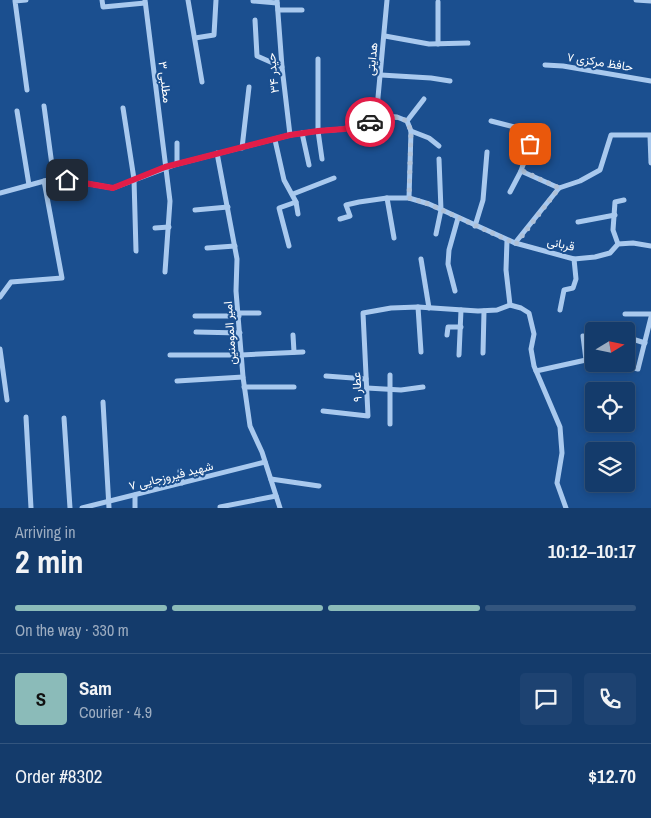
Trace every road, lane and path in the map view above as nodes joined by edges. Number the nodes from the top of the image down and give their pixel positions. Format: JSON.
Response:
{"nodes":[{"id":1,"x":26,"y":0,"type":"edge"},
{"id":2,"x":102,"y":0,"type":"edge"},
{"id":3,"x":188,"y":0,"type":"edge"},
{"id":4,"x":216,"y":0,"type":"edge"},
{"id":5,"x":387,"y":0,"type":"edge"},
{"id":6,"x":636,"y":0,"type":"edge"},
{"id":7,"x":145,"y":1,"type":"edge"},
{"id":8,"x":252,"y":1,"type":"edge"},
{"id":9,"x":277,"y":1,"type":"edge"},
{"id":10,"x":651,"y":1,"type":"edge"},
{"id":11,"x":438,"y":2,"type":"dead end"},
{"id":12,"x":278,"y":10,"type":"junction"},
{"id":13,"x":302,"y":10,"type":"dead end"},
{"id":14,"x":255,"y":20,"type":"dead end"},
{"id":15,"x":385,"y":36,"type":"junction"},
{"id":16,"x":195,"y":38,"type":"junction"},
{"id":17,"x":468,"y":42,"type":"dead end"},
{"id":18,"x":438,"y":44,"type":"junction"},
{"id":19,"x":318,"y":59,"type":"dead end"},
{"id":20,"x":545,"y":65,"type":"dead end"},
{"id":21,"x":282,"y":67,"type":"junction"},
{"id":22,"x":381,"y":75,"type":"junction"},
{"id":23,"x":450,"y":81,"type":"dead end"},
{"id":24,"x":651,"y":81,"type":"edge"},
{"id":25,"x":202,"y":82,"type":"dead end"},
{"id":26,"x":248,"y":87,"type":"dead end"},
{"id":27,"x":27,"y":90,"type":"dead end"},
{"id":28,"x":424,"y":98,"type":"dead end"},
{"id":29,"x":44,"y":106,"type":"dead end"},
{"id":30,"x":123,"y":108,"type":"dead end"},
{"id":31,"x":17,"y":111,"type":"dead end"},
{"id":32,"x":376,"y":119,"type":"junction"},
{"id":33,"x":407,"y":121,"type":"junction"},
{"id":34,"x":491,"y":121,"type":"dead end"},
{"id":35,"x":536,"y":126,"type":"dead end"},
{"id":36,"x":318,"y":131,"type":"junction"},
{"id":37,"x":411,"y":131,"type":"junction"},
{"id":38,"x":534,"y":132,"type":"junction"},
{"id":39,"x":302,"y":133,"type":"junction"},
{"id":40,"x":290,"y":135,"type":"junction"},
{"id":41,"x":651,"y":136,"type":"edge"},
{"id":42,"x":275,"y":140,"type":"junction"},
{"id":43,"x":177,"y":143,"type":"dead end"},
{"id":44,"x":530,"y":144,"type":"junction"},
{"id":45,"x":439,"y":146,"type":"dead end"},
{"id":46,"x":242,"y":148,"type":"junction"},
{"id":47,"x":548,"y":151,"type":"dead end"},
{"id":48,"x":487,"y":152,"type":"dead end"},
{"id":49,"x":217,"y":153,"type":"junction"},
{"id":50,"x":322,"y":159,"type":"dead end"},
{"id":51,"x":439,"y":159,"type":"dead end"},
{"id":52,"x":651,"y":163,"type":"edge"},
{"id":53,"x":177,"y":164,"type":"junction"},
{"id":54,"x":309,"y":165,"type":"dead end"},
{"id":55,"x":165,"y":167,"type":"junction"},
{"id":56,"x":521,"y":170,"type":"junction"},
{"id":57,"x":334,"y":178,"type":"dead end"},
{"id":58,"x":134,"y":179,"type":"junction"},
{"id":59,"x":54,"y":180,"type":"junction"},
{"id":60,"x":44,"y":181,"type":"junction"},
{"id":61,"x":29,"y":185,"type":"junction"},
{"id":62,"x":559,"y":188,"type":"junction"},
{"id":63,"x":510,"y":192,"type":"dead end"},
{"id":64,"x":0,"y":193,"type":"edge"},
{"id":65,"x":293,"y":194,"type":"junction"},
{"id":66,"x":387,"y":198,"type":"junction"},
{"id":67,"x":409,"y":198,"type":"junction"},
{"id":68,"x":624,"y":200,"type":"dead end"},
{"id":69,"x":296,"y":202,"type":"junction"},
{"id":70,"x":228,"y":207,"type":"junction"},
{"id":71,"x":195,"y":210,"type":"dead end"},
{"id":72,"x":441,"y":210,"type":"junction"},
{"id":73,"x":298,"y":214,"type":"dead end"},
{"id":74,"x":615,"y":215,"type":"junction"},
{"id":75,"x":458,"y":218,"type":"junction"},
{"id":76,"x":340,"y":219,"type":"dead end"},
{"id":77,"x":578,"y":222,"type":"dead end"},
{"id":78,"x":475,"y":226,"type":"junction"},
{"id":79,"x":169,"y":227,"type":"junction"},
{"id":80,"x":155,"y":228,"type":"dead end"},
{"id":81,"x":436,"y":234,"type":"dead end"},
{"id":82,"x":394,"y":238,"type":"dead end"},
{"id":83,"x":507,"y":240,"type":"junction"},
{"id":84,"x":516,"y":244,"type":"junction"},
{"id":85,"x":618,"y":244,"type":"junction"},
{"id":86,"x":235,"y":246,"type":"junction"},
{"id":87,"x":289,"y":246,"type":"dead end"},
{"id":88,"x":651,"y":246,"type":"edge"},
{"id":89,"x":207,"y":248,"type":"dead end"},
{"id":90,"x":136,"y":251,"type":"dead end"},
{"id":91,"x":574,"y":258,"type":"junction"},
{"id":92,"x":422,"y":259,"type":"dead end"},
{"id":93,"x":165,"y":272,"type":"dead end"},
{"id":94,"x":456,"y":291,"type":"dead end"},
{"id":95,"x":0,"y":297,"type":"edge"},
{"id":96,"x":510,"y":305,"type":"junction"},
{"id":97,"x":418,"y":307,"type":"junction"},
{"id":98,"x":428,"y":308,"type":"junction"},
{"id":99,"x":461,"y":310,"type":"junction"},
{"id":100,"x":560,"y":310,"type":"dead end"},
{"id":101,"x":484,"y":311,"type":"junction"},
{"id":102,"x":259,"y":314,"type":"dead end"},
{"id":103,"x":625,"y":314,"type":"dead end"},
{"id":104,"x":239,"y":315,"type":"junction"},
{"id":105,"x":651,"y":315,"type":"edge"},
{"id":106,"x":195,"y":316,"type":"dead end"},
{"id":107,"x":461,"y":327,"type":"junction"},
{"id":108,"x":196,"y":332,"type":"dead end"},
{"id":109,"x":240,"y":333,"type":"junction"},
{"id":110,"x":293,"y":335,"type":"dead end"},
{"id":111,"x":447,"y":335,"type":"dead end"},
{"id":112,"x":582,"y":336,"type":"dead end"},
{"id":113,"x":635,"y":340,"type":"edge"},
{"id":114,"x":645,"y":343,"type":"junction"},
{"id":115,"x":0,"y":349,"type":"edge"},
{"id":116,"x":294,"y":352,"type":"junction"},
{"id":117,"x":303,"y":352,"type":"dead end"},
{"id":118,"x":421,"y":352,"type":"dead end"},
{"id":119,"x":483,"y":352,"type":"dead end"},
{"id":120,"x":170,"y":355,"type":"dead end"},
{"id":121,"x":241,"y":355,"type":"junction"},
{"id":122,"x":459,"y":355,"type":"dead end"},
{"id":123,"x":635,"y":367,"type":"edge"},
{"id":124,"x":536,"y":371,"type":"junction"},
{"id":125,"x":326,"y":376,"type":"dead end"},
{"id":126,"x":390,"y":376,"type":"dead end"},
{"id":127,"x":243,"y":377,"type":"junction"},
{"id":128,"x":366,"y":380,"type":"junction"},
{"id":129,"x":177,"y":381,"type":"dead end"},
{"id":130,"x":244,"y":387,"type":"junction"},
{"id":131,"x":294,"y":387,"type":"dead end"},
{"id":132,"x":423,"y":387,"type":"dead end"},
{"id":133,"x":367,"y":388,"type":"junction"},
{"id":134,"x":390,"y":389,"type":"junction"},
{"id":135,"x":7,"y":400,"type":"dead end"},
{"id":136,"x":103,"y":402,"type":"dead end"},
{"id":137,"x":324,"y":411,"type":"dead end"},
{"id":138,"x":26,"y":417,"type":"dead end"},
{"id":139,"x":64,"y":418,"type":"dead end"},
{"id":140,"x":390,"y":424,"type":"dead end"},
{"id":141,"x":266,"y":462,"type":"junction"},
{"id":142,"x":180,"y":471,"type":"dead end"},
{"id":143,"x":271,"y":479,"type":"junction"},
{"id":144,"x":182,"y":483,"type":"junction"},
{"id":145,"x":319,"y":486,"type":"dead end"},
{"id":146,"x":135,"y":495,"type":"junction"},
{"id":147,"x":276,"y":496,"type":"junction"},
{"id":148,"x":109,"y":501,"type":"junction"},
{"id":149,"x":220,"y":507,"type":"edge"},
{"id":150,"x":31,"y":508,"type":"edge"},
{"id":151,"x":70,"y":508,"type":"edge"},
{"id":152,"x":82,"y":508,"type":"edge"},
{"id":153,"x":110,"y":508,"type":"edge"},
{"id":154,"x":135,"y":508,"type":"edge"},
{"id":155,"x":280,"y":508,"type":"edge"},
{"id":156,"x":566,"y":508,"type":"edge"}],
"edges":[{"from":1,"to":27,"type":"street"},
{"from":2,"to":7,"type":"street"},
{"from":3,"to":16,"type":"street"},
{"from":4,"to":16,"type":"street"},
{"from":5,"to":15,"type":"street","name":"هدایتی"},
{"from":6,"to":10,"type":"street"},
{"from":7,"to":55,"type":"street","name":"مطلبی ۳"},
{"from":8,"to":9,"type":"street"},
{"from":9,"to":12,"type":"street","name":"حیدر ۳۴"},
{"from":11,"to":18,"type":"street"},
{"from":12,"to":13,"type":"street"},
{"from":12,"to":21,"type":"street","name":"حیدر ۳۴"},
{"from":14,"to":21,"type":"street"},
{"from":15,"to":18,"type":"street"},
{"from":15,"to":22,"type":"street","name":"هدایتی"},
{"from":16,"to":25,"type":"street"},
{"from":17,"to":18,"type":"street"},
{"from":19,"to":36,"type":"street"},
{"from":20,"to":24,"type":"street","name":"حافظ مرکزی ۷"},
{"from":21,"to":40,"type":"street","name":"حیدر ۳۴"},
{"from":22,"to":23,"type":"street"},
{"from":22,"to":32,"type":"street","name":"هدایتی"},
{"from":26,"to":46,"type":"street"},
{"from":28,"to":33,"type":"street"},
{"from":29,"to":59,"type":"street"},
{"from":30,"to":58,"type":"street"},
{"from":31,"to":61,"type":"street"},
{"from":32,"to":33,"type":"street"},
{"from":32,"to":36,"type":"street"},
{"from":33,"to":37,"type":"street"},
{"from":34,"to":38,"type":"street"},
{"from":35,"to":38,"type":"street"},
{"from":36,"to":39,"type":"street"},
{"from":36,"to":50,"type":"street"},
{"from":37,"to":45,"type":"street"},
{"from":37,"to":67,"type":"street"},
{"from":38,"to":44,"type":"street"},
{"from":39,"to":40,"type":"street"},
{"from":39,"to":54,"type":"street"},
{"from":40,"to":42,"type":"street"},
{"from":41,"to":52,"type":"street"},
{"from":41,"to":62,"type":"street"},
{"from":42,"to":46,"type":"street"},
{"from":42,"to":65,"type":"street"},
{"from":43,"to":53,"type":"street"},
{"from":44,"to":47,"type":"street"},
{"from":44,"to":56,"type":"street"},
{"from":46,"to":49,"type":"street"},
{"from":48,"to":78,"type":"street"},
{"from":49,"to":53,"type":"street"},
{"from":49,"to":70,"type":"street","name":"امیر المومنین"},
{"from":51,"to":72,"type":"street"},
{"from":53,"to":55,"type":"street"},
{"from":55,"to":58,"type":"street"},
{"from":55,"to":79,"type":"street","name":"مطلبی ۳"},
{"from":56,"to":62,"type":"street"},
{"from":56,"to":63,"type":"street"},
{"from":57,"to":65,"type":"street"},
{"from":58,"to":59,"type":"street"},
{"from":58,"to":90,"type":"street"},
{"from":59,"to":60,"type":"street"},
{"from":60,"to":61,"type":"street"},
{"from":60,"to":95,"type":"street"},
{"from":61,"to":64,"type":"street"},
{"from":62,"to":84,"type":"street"},
{"from":65,"to":69,"type":"street"},
{"from":66,"to":67,"type":"street","name":"قربانی"},
{"from":66,"to":76,"type":"street","name":"قربانی"},
{"from":66,"to":82,"type":"street"},
{"from":67,"to":72,"type":"street","name":"قربانی"},
{"from":68,"to":74,"type":"street"},
{"from":69,"to":73,"type":"street"},
{"from":69,"to":87,"type":"street"},
{"from":70,"to":71,"type":"street"},
{"from":70,"to":86,"type":"street","name":"امیر المومنین"},
{"from":72,"to":75,"type":"street","name":"قربانی"},
{"from":72,"to":81,"type":"street"},
{"from":74,"to":77,"type":"street"},
{"from":74,"to":85,"type":"street"},
{"from":75,"to":78,"type":"street","name":"قربانی"},
{"from":75,"to":94,"type":"street"},
{"from":78,"to":83,"type":"street","name":"قربانی"},
{"from":79,"to":80,"type":"street"},
{"from":79,"to":93,"type":"street","name":"مطلبی ۳"},
{"from":83,"to":84,"type":"street","name":"قربانی"},
{"from":83,"to":96,"type":"street"},
{"from":84,"to":91,"type":"street","name":"قربانی"},
{"from":85,"to":88,"type":"street"},
{"from":85,"to":91,"type":"street","name":"قربانی"},
{"from":86,"to":89,"type":"street"},
{"from":86,"to":104,"type":"street","name":"امیر المومنین"},
{"from":91,"to":100,"type":"street"},
{"from":92,"to":98,"type":"street"},
{"from":96,"to":101,"type":"street"},
{"from":96,"to":124,"type":"street"},
{"from":97,"to":98,"type":"street"},
{"from":97,"to":118,"type":"street"},
{"from":97,"to":128,"type":"street","name":"عطار ۹"},
{"from":98,"to":99,"type":"street"},
{"from":99,"to":101,"type":"street"},
{"from":99,"to":107,"type":"street"},
{"from":101,"to":119,"type":"street"},
{"from":102,"to":104,"type":"street"},
{"from":103,"to":105,"type":"street"},
{"from":104,"to":106,"type":"street"},
{"from":104,"to":109,"type":"street","name":"امیر المومنین"},
{"from":105,"to":114,"type":"street"},
{"from":107,"to":111,"type":"street"},
{"from":107,"to":122,"type":"street"},
{"from":108,"to":109,"type":"street"},
{"from":109,"to":121,"type":"street","name":"امیر المومنین"},
{"from":110,"to":116,"type":"street"},
{"from":112,"to":124,"type":"street"},
{"from":113,"to":114,"type":"street"},
{"from":114,"to":123,"type":"street"},
{"from":115,"to":135,"type":"street"},
{"from":116,"to":117,"type":"street"},
{"from":116,"to":121,"type":"street"},
{"from":120,"to":121,"type":"street"},
{"from":121,"to":127,"type":"street","name":"امیر المومنین"},
{"from":124,"to":156,"type":"street"},
{"from":125,"to":128,"type":"street"},
{"from":126,"to":134,"type":"street"},
{"from":127,"to":129,"type":"street"},
{"from":127,"to":130,"type":"street","name":"امیر المومنین"},
{"from":128,"to":133,"type":"street","name":"عطار ۹"},
{"from":130,"to":131,"type":"street"},
{"from":130,"to":141,"type":"street","name":"امیر المومنین"},
{"from":132,"to":134,"type":"street"},
{"from":133,"to":134,"type":"street"},
{"from":133,"to":137,"type":"street","name":"عطار ۹"},
{"from":134,"to":140,"type":"street"},
{"from":136,"to":148,"type":"street"},
{"from":138,"to":150,"type":"street"},
{"from":139,"to":151,"type":"street"},
{"from":141,"to":143,"type":"street","name":"امیر المومنین"},
{"from":141,"to":144,"type":"street","name":"شهید فیروزجایی ۷"},
{"from":142,"to":144,"type":"street"},
{"from":143,"to":145,"type":"street"},
{"from":143,"to":147,"type":"street","name":"امیر المومنین"},
{"from":144,"to":146,"type":"street","name":"شهید فیروزجایی ۷"},
{"from":146,"to":148,"type":"street","name":"شهید فیروزجایی ۷"},
{"from":146,"to":154,"type":"street"},
{"from":147,"to":149,"type":"street"},
{"from":147,"to":155,"type":"street","name":"امیر المومنین"},
{"from":148,"to":152,"type":"street","name":"شهید فیروزجایی ۷"},
{"from":148,"to":153,"type":"street"}]}
